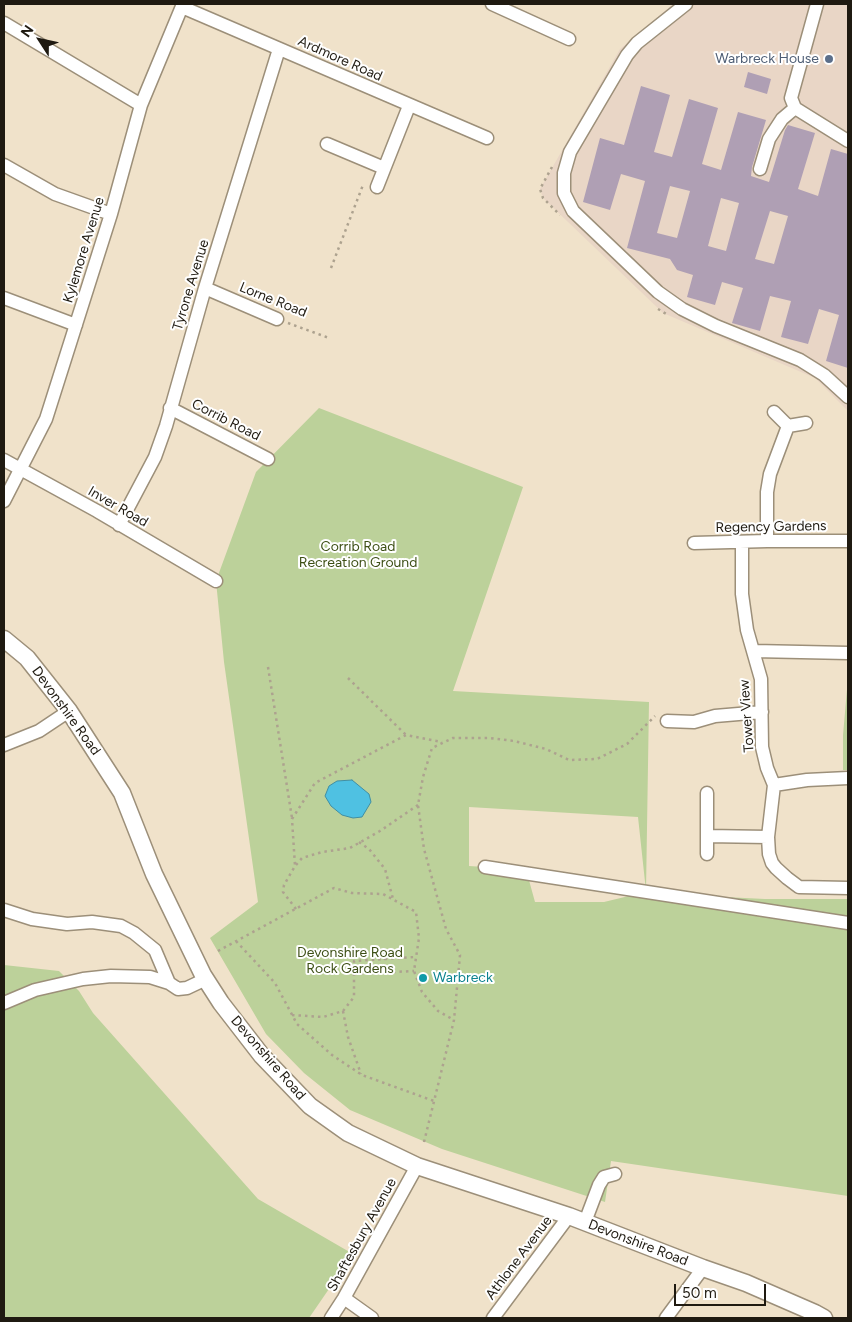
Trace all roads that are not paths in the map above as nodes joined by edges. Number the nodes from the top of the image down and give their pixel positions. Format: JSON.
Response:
{"nodes":[{"id":1,"x":492,"y":4,"type":"edge"},
{"id":2,"x":686,"y":4,"type":"edge"},
{"id":3,"x":817,"y":4,"type":"edge"},
{"id":4,"x":183,"y":5,"type":"edge"},
{"id":5,"x":4,"y":22,"type":"edge"},
{"id":6,"x":569,"y":39,"type":"dead end"},
{"id":7,"x":279,"y":49,"type":"junction"},
{"id":8,"x":140,"y":105,"type":"junction"},
{"id":9,"x":409,"y":106,"type":"junction"},
{"id":10,"x":795,"y":108,"type":"junction"},
{"id":11,"x":486,"y":138,"type":"dead end"},
{"id":12,"x":848,"y":140,"type":"edge"},
{"id":13,"x":327,"y":144,"type":"dead end"},
{"id":14,"x":4,"y":165,"type":"edge"},
{"id":15,"x":384,"y":168,"type":"junction"},
{"id":16,"x":760,"y":169,"type":"dead end"},
{"id":17,"x":377,"y":187,"type":"road end"},
{"id":18,"x":111,"y":214,"type":"junction"},
{"id":19,"x":206,"y":288,"type":"junction"},
{"id":20,"x":4,"y":298,"type":"edge"},
{"id":21,"x":277,"y":319,"type":"road end"},
{"id":22,"x":76,"y":325,"type":"junction"},
{"id":23,"x":848,"y":397,"type":"edge"},
{"id":24,"x":170,"y":408,"type":"junction"},
{"id":25,"x":774,"y":412,"type":"dead end"},
{"id":26,"x":806,"y":423,"type":"dead end"},
{"id":27,"x":788,"y":426,"type":"junction"},
{"id":28,"x":268,"y":459,"type":"dead end"},
{"id":29,"x":4,"y":460,"type":"edge"},
{"id":30,"x":21,"y":470,"type":"junction"},
{"id":31,"x":4,"y":500,"type":"edge"},
{"id":32,"x":119,"y":524,"type":"junction"},
{"id":33,"x":767,"y":540,"type":"junction"},
{"id":34,"x":848,"y":541,"type":"edge"},
{"id":35,"x":742,"y":542,"type":"junction"},
{"id":36,"x":694,"y":543,"type":"dead end"},
{"id":37,"x":216,"y":581,"type":"dead end"},
{"id":38,"x":4,"y":639,"type":"edge"},
{"id":39,"x":754,"y":651,"type":"junction"},
{"id":40,"x":848,"y":652,"type":"edge"},
{"id":41,"x":70,"y":711,"type":"junction"},
{"id":42,"x":762,"y":712,"type":"junction"},
{"id":43,"x":662,"y":718,"type":"road end"},
{"id":44,"x":4,"y":745,"type":"edge"},
{"id":45,"x":848,"y":778,"type":"edge"},
{"id":46,"x":774,"y":786,"type":"junction"},
{"id":47,"x":707,"y":793,"type":"dead end"},
{"id":48,"x":708,"y":836,"type":"junction"},
{"id":49,"x":768,"y":837,"type":"junction"},
{"id":50,"x":708,"y":854,"type":"dead end"},
{"id":51,"x":485,"y":867,"type":"dead end"},
{"id":52,"x":848,"y":888,"type":"edge"},
{"id":53,"x":4,"y":910,"type":"edge"},
{"id":54,"x":848,"y":923,"type":"edge"},
{"id":55,"x":206,"y":979,"type":"junction"},
{"id":56,"x":168,"y":983,"type":"junction"},
{"id":57,"x":8,"y":1001,"type":"edge"},
{"id":58,"x":417,"y":1166,"type":"junction"},
{"id":59,"x":615,"y":1174,"type":"dead end"},
{"id":60,"x":569,"y":1216,"type":"junction"},
{"id":61,"x":585,"y":1222,"type":"junction"},
{"id":62,"x":703,"y":1268,"type":"junction"},
{"id":63,"x":344,"y":1298,"type":"junction"},
{"id":64,"x":331,"y":1318,"type":"edge"},
{"id":65,"x":372,"y":1318,"type":"edge"},
{"id":66,"x":494,"y":1318,"type":"edge"},
{"id":67,"x":666,"y":1318,"type":"edge"},
{"id":68,"x":824,"y":1318,"type":"edge"}],
"edges":[{"from":1,"to":6,"type":"street"},
{"from":2,"to":23,"type":"street"},
{"from":3,"to":10,"type":"street"},
{"from":4,"to":7,"type":"street","name":"Ardmore Road"},
{"from":4,"to":8,"type":"street","name":"Kylemore Avenue"},
{"from":5,"to":8,"type":"street"},
{"from":7,"to":9,"type":"street","name":"Ardmore Road"},
{"from":7,"to":19,"type":"street","name":"Tyrone Avenue"},
{"from":8,"to":18,"type":"street","name":"Kylemore Avenue"},
{"from":9,"to":11,"type":"street","name":"Ardmore Road"},
{"from":9,"to":15,"type":"street"},
{"from":10,"to":12,"type":"street"},
{"from":10,"to":16,"type":"street"},
{"from":13,"to":15,"type":"street"},
{"from":14,"to":18,"type":"street"},
{"from":15,"to":17,"type":"street"},
{"from":18,"to":22,"type":"street","name":"Kylemore Avenue"},
{"from":19,"to":21,"type":"street","name":"Lorne Road"},
{"from":19,"to":24,"type":"street","name":"Tyrone Avenue"},
{"from":20,"to":22,"type":"street"},
{"from":22,"to":30,"type":"street","name":"Kylemore Avenue"},
{"from":24,"to":28,"type":"street","name":"Corrib Road"},
{"from":24,"to":32,"type":"street","name":"Tyrone Avenue"},
{"from":25,"to":27,"type":"street"},
{"from":26,"to":27,"type":"street"},
{"from":27,"to":33,"type":"street"},
{"from":29,"to":30,"type":"street","name":"Inver Road"},
{"from":30,"to":31,"type":"street","name":"Kylemore Avenue"},
{"from":30,"to":32,"type":"street","name":"Inver Road"},
{"from":32,"to":37,"type":"street","name":"Inver Road"},
{"from":33,"to":34,"type":"street","name":"Regency Gardens"},
{"from":33,"to":35,"type":"street","name":"Regency Gardens"},
{"from":35,"to":36,"type":"street","name":"Regency Gardens"},
{"from":35,"to":39,"type":"street","name":"Tower View"},
{"from":38,"to":41,"type":"main road","name":"Devonshire Road"},
{"from":39,"to":40,"type":"street"},
{"from":39,"to":42,"type":"street","name":"Tower View"},
{"from":41,"to":44,"type":"street"},
{"from":41,"to":55,"type":"main road","name":"Devonshire Road"},
{"from":42,"to":43,"type":"street"},
{"from":42,"to":46,"type":"street","name":"Tower View"},
{"from":45,"to":46,"type":"street"},
{"from":46,"to":49,"type":"street","name":"Tower View"},
{"from":47,"to":48,"type":"street"},
{"from":48,"to":49,"type":"street"},
{"from":48,"to":50,"type":"street"},
{"from":49,"to":52,"type":"street","name":"Tower View"},
{"from":51,"to":54,"type":"street"},
{"from":53,"to":56,"type":"street"},
{"from":55,"to":56,"type":"street"},
{"from":55,"to":58,"type":"main road","name":"Devonshire Road"},
{"from":56,"to":57,"type":"street"},
{"from":58,"to":60,"type":"main road","name":"Devonshire Road"},
{"from":58,"to":63,"type":"street","name":"Shaftesbury Avenue"},
{"from":59,"to":61,"type":"street"},
{"from":60,"to":61,"type":"main road","name":"Devonshire Road"},
{"from":60,"to":66,"type":"street","name":"Athlone Avenue"},
{"from":61,"to":62,"type":"main road","name":"Devonshire Road"},
{"from":62,"to":67,"type":"street"},
{"from":62,"to":68,"type":"main road","name":"Devonshire Road"},
{"from":63,"to":64,"type":"street","name":"Shaftesbury Avenue"},
{"from":63,"to":65,"type":"street"}]}
